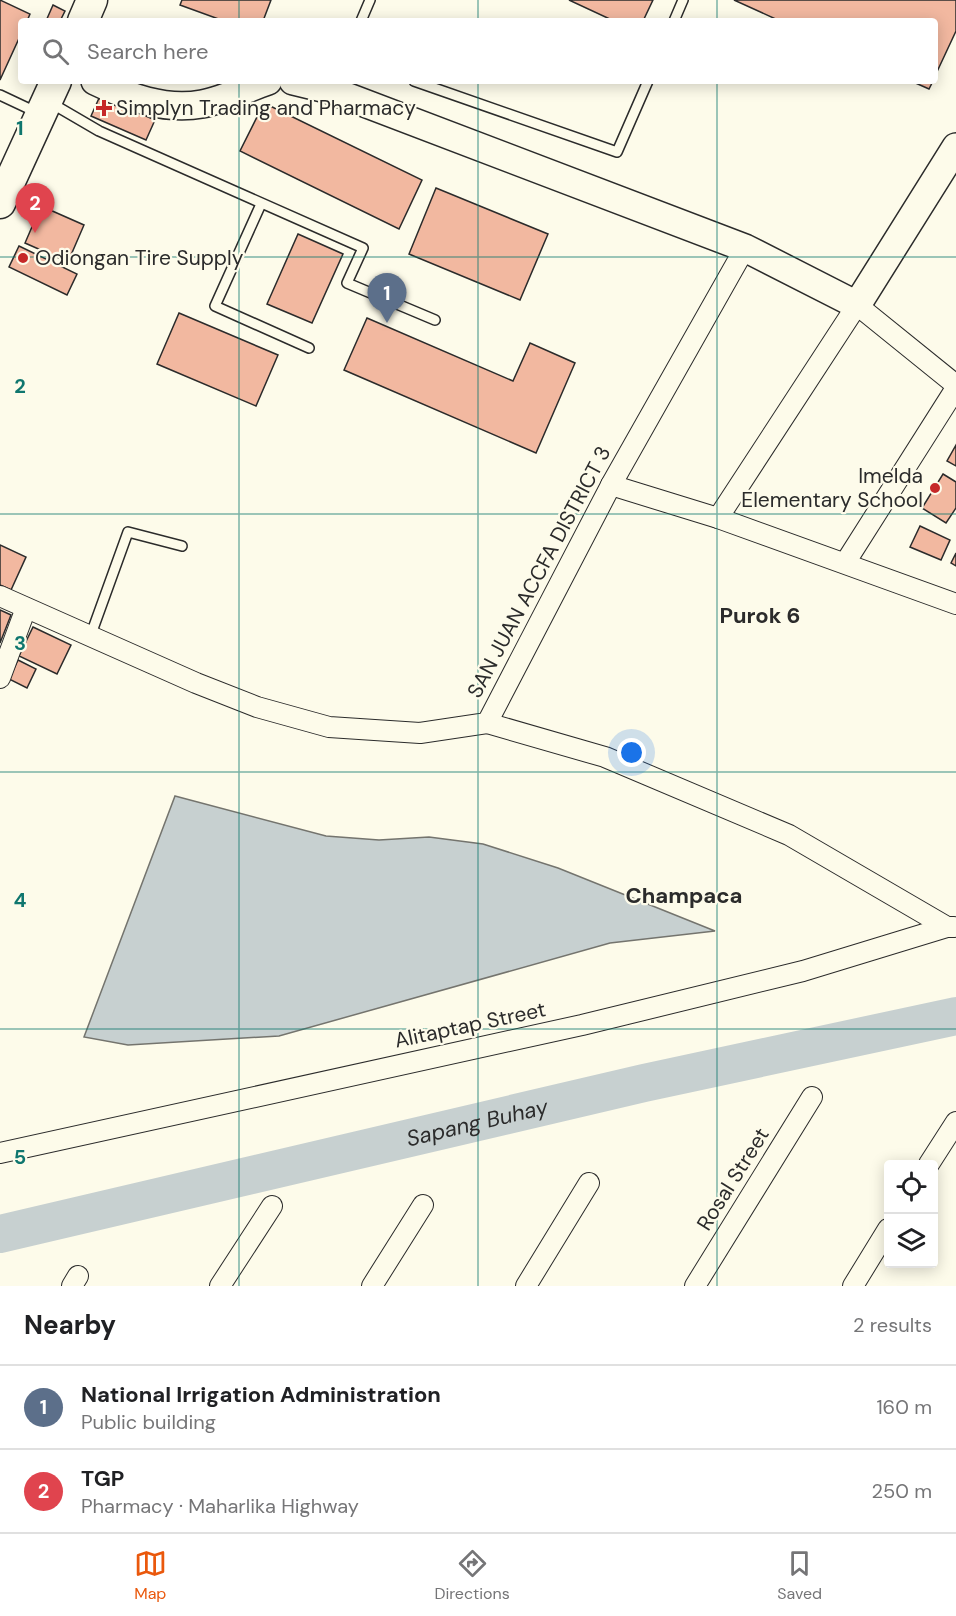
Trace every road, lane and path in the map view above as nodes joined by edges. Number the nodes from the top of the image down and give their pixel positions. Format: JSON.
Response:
{"nodes":[{"id":1,"x":92,"y":0,"type":"edge"},
{"id":2,"x":370,"y":0,"type":"edge"},
{"id":3,"x":683,"y":0,"type":"edge"},
{"id":4,"x":84,"y":18,"type":"edge"},
{"id":5,"x":362,"y":18,"type":"edge"},
{"id":6,"x":675,"y":18,"type":"edge"},
{"id":7,"x":101,"y":84,"type":"edge"},
{"id":8,"x":259,"y":84,"type":"edge"},
{"id":9,"x":305,"y":84,"type":"edge"},
{"id":10,"x":423,"y":84,"type":"edge"},
{"id":11,"x":647,"y":84,"type":"edge"},
{"id":12,"x":0,"y":95,"type":"edge"},
{"id":13,"x":48,"y":98,"type":"edge"},
{"id":14,"x":956,"y":147,"type":"edge"},
{"id":15,"x":0,"y":202,"type":"edge"},
{"id":16,"x":261,"y":204,"type":"junction"},
{"id":17,"x":745,"y":248,"type":"junction"},
{"id":18,"x":857,"y":305,"type":"junction"},
{"id":19,"x":435,"y":320,"type":"dead end"},
{"id":20,"x":309,"y":348,"type":"dead end"},
{"id":21,"x":956,"y":386,"type":"edge"},
{"id":22,"x":611,"y":485,"type":"junction"},
{"id":23,"x":718,"y":518,"type":"junction"},
{"id":24,"x":183,"y":546,"type":"dead end"},
{"id":25,"x":845,"y":563,"type":"junction"},
{"id":26,"x":0,"y":596,"type":"edge"},
{"id":27,"x":956,"y":604,"type":"edge"},
{"id":28,"x":26,"y":608,"type":"junction"},
{"id":29,"x":90,"y":636,"type":"junction"},
{"id":30,"x":0,"y":678,"type":"edge"},
{"id":31,"x":487,"y":723,"type":"junction"},
{"id":32,"x":951,"y":927,"type":"edge"},
{"id":33,"x":812,"y":1097,"type":"dead end"},
{"id":34,"x":956,"y":1122,"type":"edge"},
{"id":35,"x":0,"y":1154,"type":"edge"},
{"id":36,"x":932,"y":1160,"type":"edge"},
{"id":37,"x":589,"y":1183,"type":"dead end"},
{"id":38,"x":423,"y":1205,"type":"dead end"},
{"id":39,"x":272,"y":1206,"type":"dead end"},
{"id":40,"x":884,"y":1236,"type":"edge"},
{"id":41,"x":220,"y":1286,"type":"edge"},
{"id":42,"x":372,"y":1286,"type":"edge"},
{"id":43,"x":526,"y":1286,"type":"edge"},
{"id":44,"x":695,"y":1286,"type":"edge"},
{"id":45,"x":853,"y":1286,"type":"edge"}],
"edges":[{"from":1,"to":4,"type":"main road"},
{"from":2,"to":5,"type":"lane"},
{"from":3,"to":6,"type":"lane"},
{"from":7,"to":8,"type":"street"},
{"from":9,"to":17,"type":"street"},
{"from":10,"to":11,"type":"lane"},
{"from":12,"to":13,"type":"lane"},
{"from":13,"to":15,"type":"main road"},
{"from":13,"to":16,"type":"lane"},
{"from":14,"to":18,"type":"street"},
{"from":16,"to":19,"type":"lane"},
{"from":16,"to":20,"type":"lane"},
{"from":17,"to":18,"type":"street"},
{"from":17,"to":22,"type":"street","name":"SAN JUAN ACCFA DISTRICT 3"},
{"from":18,"to":21,"type":"street"},
{"from":18,"to":23,"type":"street"},
{"from":21,"to":25,"type":"street"},
{"from":22,"to":23,"type":"street"},
{"from":22,"to":31,"type":"street","name":"SAN JUAN ACCFA DISTRICT 3"},
{"from":23,"to":25,"type":"street"},
{"from":24,"to":29,"type":"lane"},
{"from":25,"to":27,"type":"street"},
{"from":26,"to":28,"type":"street","name":"SAN JUAN ACCFA DISTRICT 3"},
{"from":28,"to":29,"type":"street","name":"SAN JUAN ACCFA DISTRICT 3"},
{"from":28,"to":30,"type":"street"},
{"from":29,"to":31,"type":"street","name":"SAN JUAN ACCFA DISTRICT 3"},
{"from":31,"to":32,"type":"street","name":"Alitaptap Street"},
{"from":32,"to":35,"type":"street","name":"Alitaptap Street"},
{"from":33,"to":44,"type":"street","name":"Rosal Street"},
{"from":34,"to":36,"type":"street"},
{"from":37,"to":43,"type":"street"},
{"from":38,"to":42,"type":"street"},
{"from":39,"to":41,"type":"street"},
{"from":40,"to":45,"type":"street"}]}
